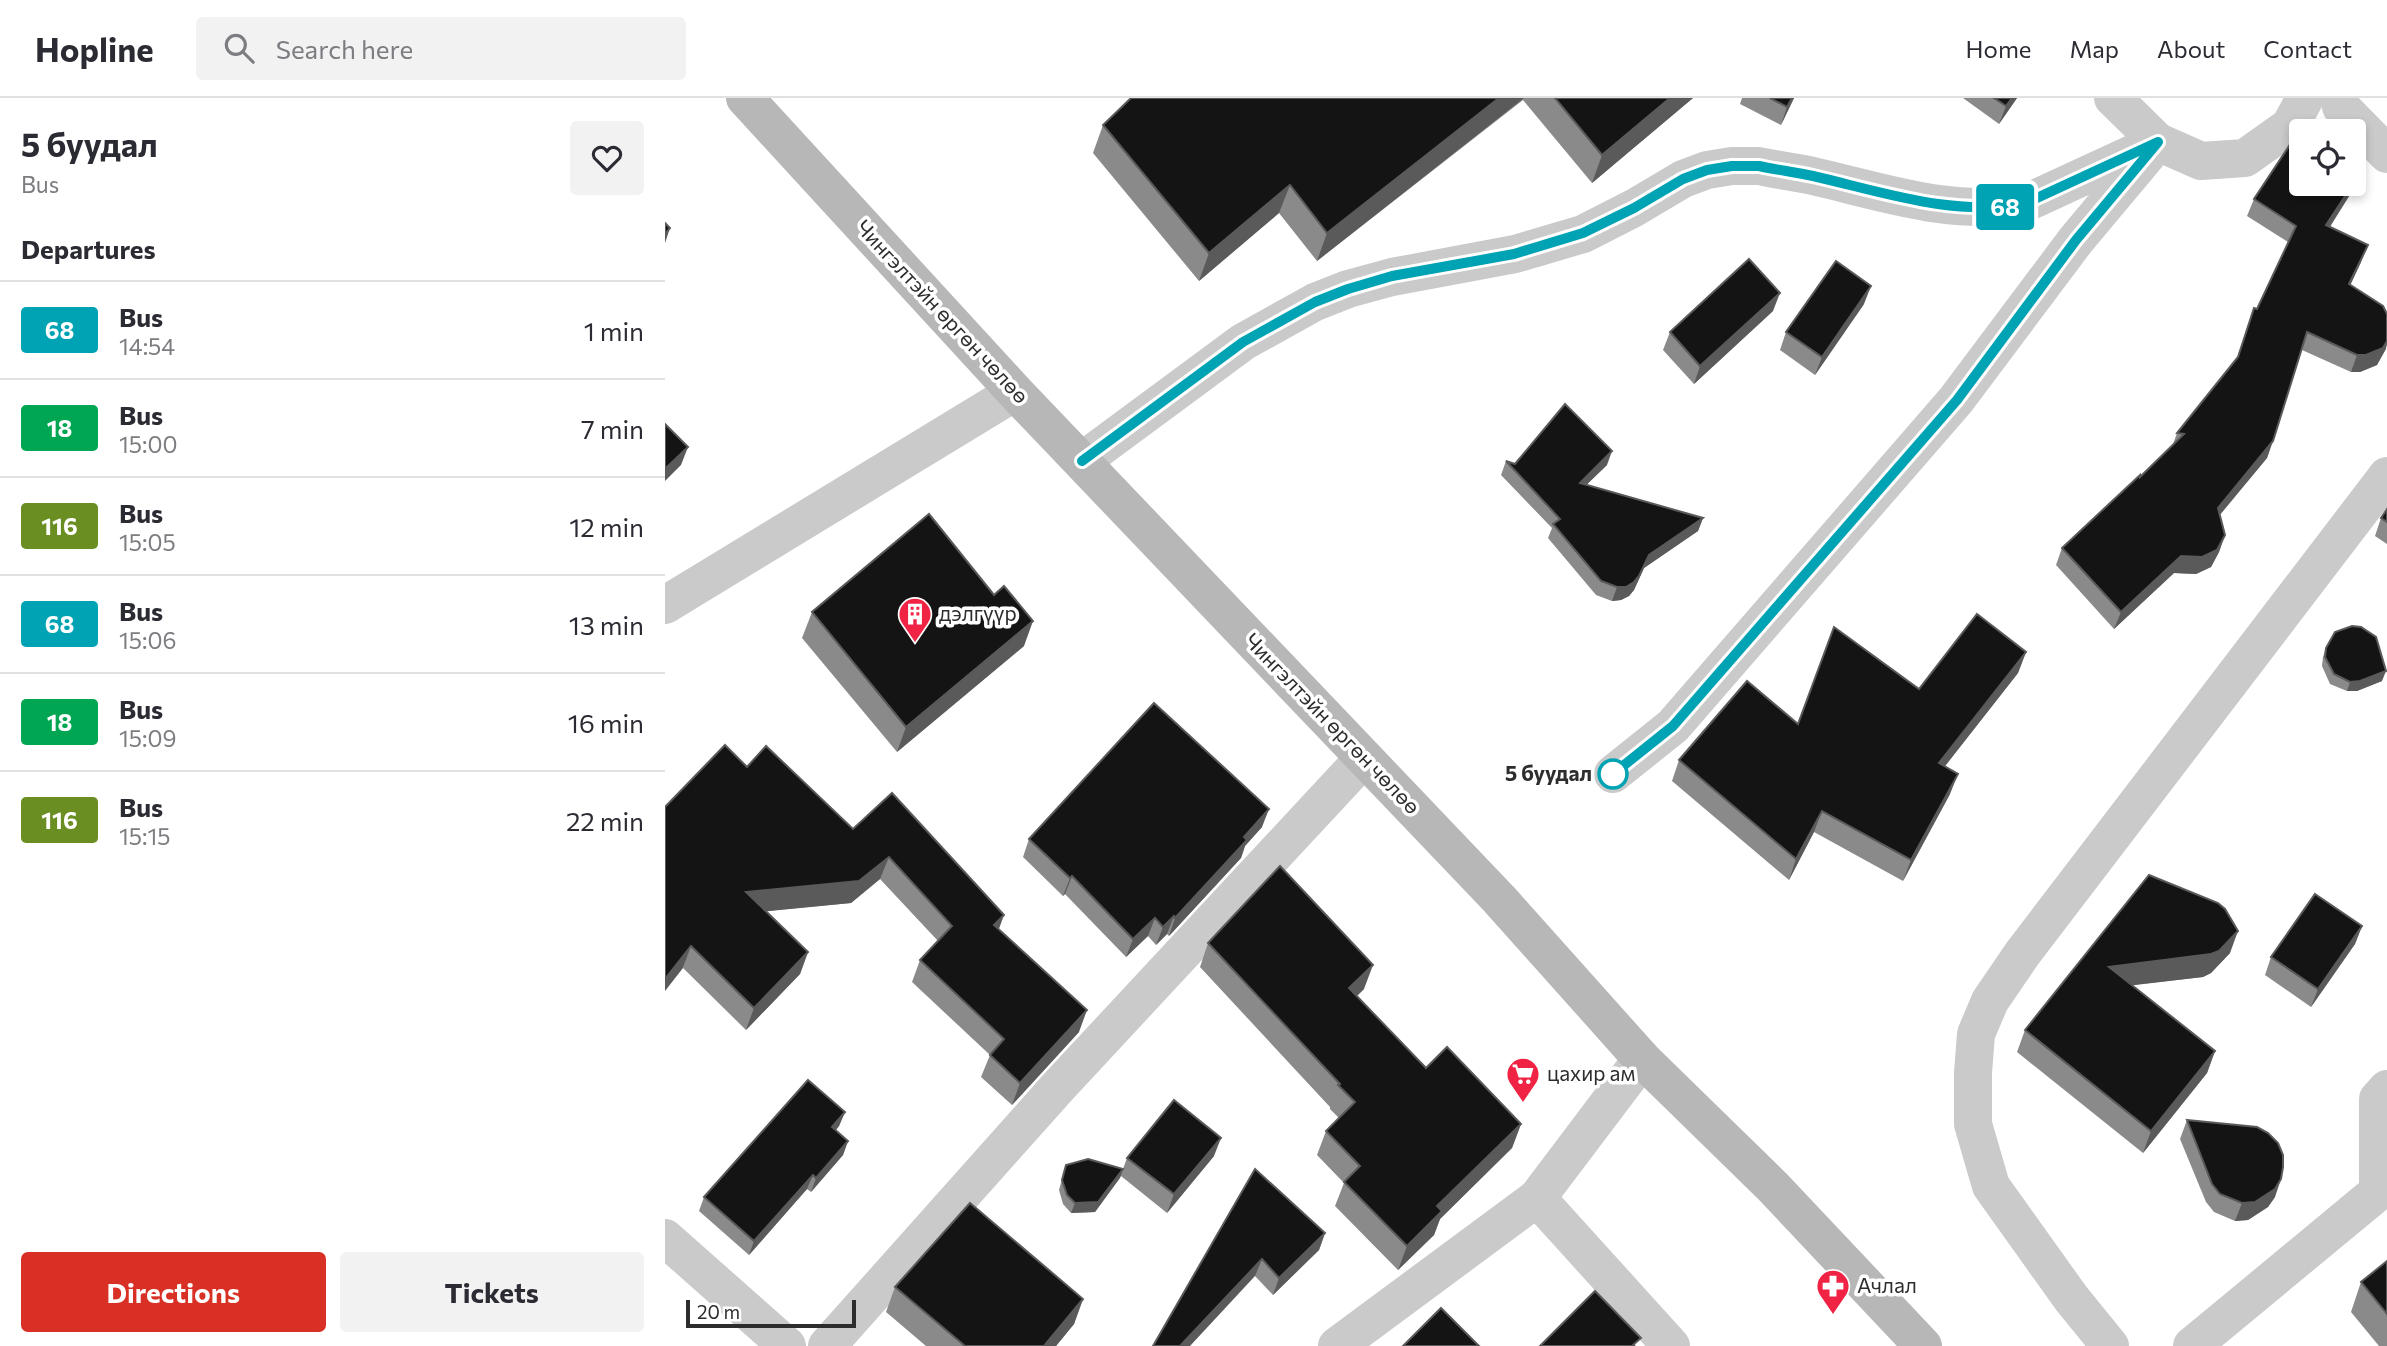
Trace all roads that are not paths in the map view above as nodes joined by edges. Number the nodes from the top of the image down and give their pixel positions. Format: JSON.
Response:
{"nodes":[{"id":1,"x":745,"y":98,"type":"edge"},
{"id":2,"x":2113,"y":98,"type":"edge"},
{"id":3,"x":2305,"y":98,"type":"edge"},
{"id":4,"x":2339,"y":98,"type":"edge"},
{"id":5,"x":2158,"y":142,"type":"junction"},
{"id":6,"x":2387,"y":154,"type":"edge"},
{"id":7,"x":1015,"y":392,"type":"junction"},
{"id":8,"x":1082,"y":461,"type":"junction"},
{"id":9,"x":2387,"y":476,"type":"edge"},
{"id":10,"x":665,"y":605,"type":"edge"},
{"id":11,"x":1364,"y":758,"type":"junction"},
{"id":12,"x":1613,"y":774,"type":"dead end"},
{"id":13,"x":1642,"y":1059,"type":"junction"},
{"id":14,"x":2387,"y":1089,"type":"edge"},
{"id":15,"x":1537,"y":1198,"type":"junction"},
{"id":16,"x":665,"y":1238,"type":"edge"},
{"id":17,"x":787,"y":1346,"type":"edge"},
{"id":18,"x":827,"y":1346,"type":"edge"},
{"id":19,"x":1337,"y":1346,"type":"edge"},
{"id":20,"x":1671,"y":1346,"type":"edge"},
{"id":21,"x":1923,"y":1346,"type":"edge"},
{"id":22,"x":2110,"y":1346,"type":"edge"},
{"id":23,"x":2192,"y":1346,"type":"edge"}],
"edges":[{"from":1,"to":7,"type":"main road","name":"Чингэлтэйн өргөн чөлөө"},
{"from":2,"to":5,"type":"street"},
{"from":3,"to":5,"type":"street"},
{"from":4,"to":6,"type":"street"},
{"from":5,"to":8,"type":"street"},
{"from":5,"to":12,"type":"street"},
{"from":7,"to":8,"type":"main road","name":"Чингэлтэйн өргөн чөлөө"},
{"from":7,"to":10,"type":"street"},
{"from":8,"to":11,"type":"main road","name":"Чингэлтэйн өргөн чөлөө"},
{"from":9,"to":22,"type":"street"},
{"from":11,"to":13,"type":"main road","name":"Чингэлтэйн өргөн чөлөө"},
{"from":11,"to":18,"type":"street"},
{"from":13,"to":15,"type":"street"},
{"from":13,"to":21,"type":"main road","name":"Чингэлтэйн өргөн чөлөө"},
{"from":14,"to":23,"type":"street"},
{"from":15,"to":19,"type":"street"},
{"from":15,"to":20,"type":"street"},
{"from":16,"to":17,"type":"street"}]}
